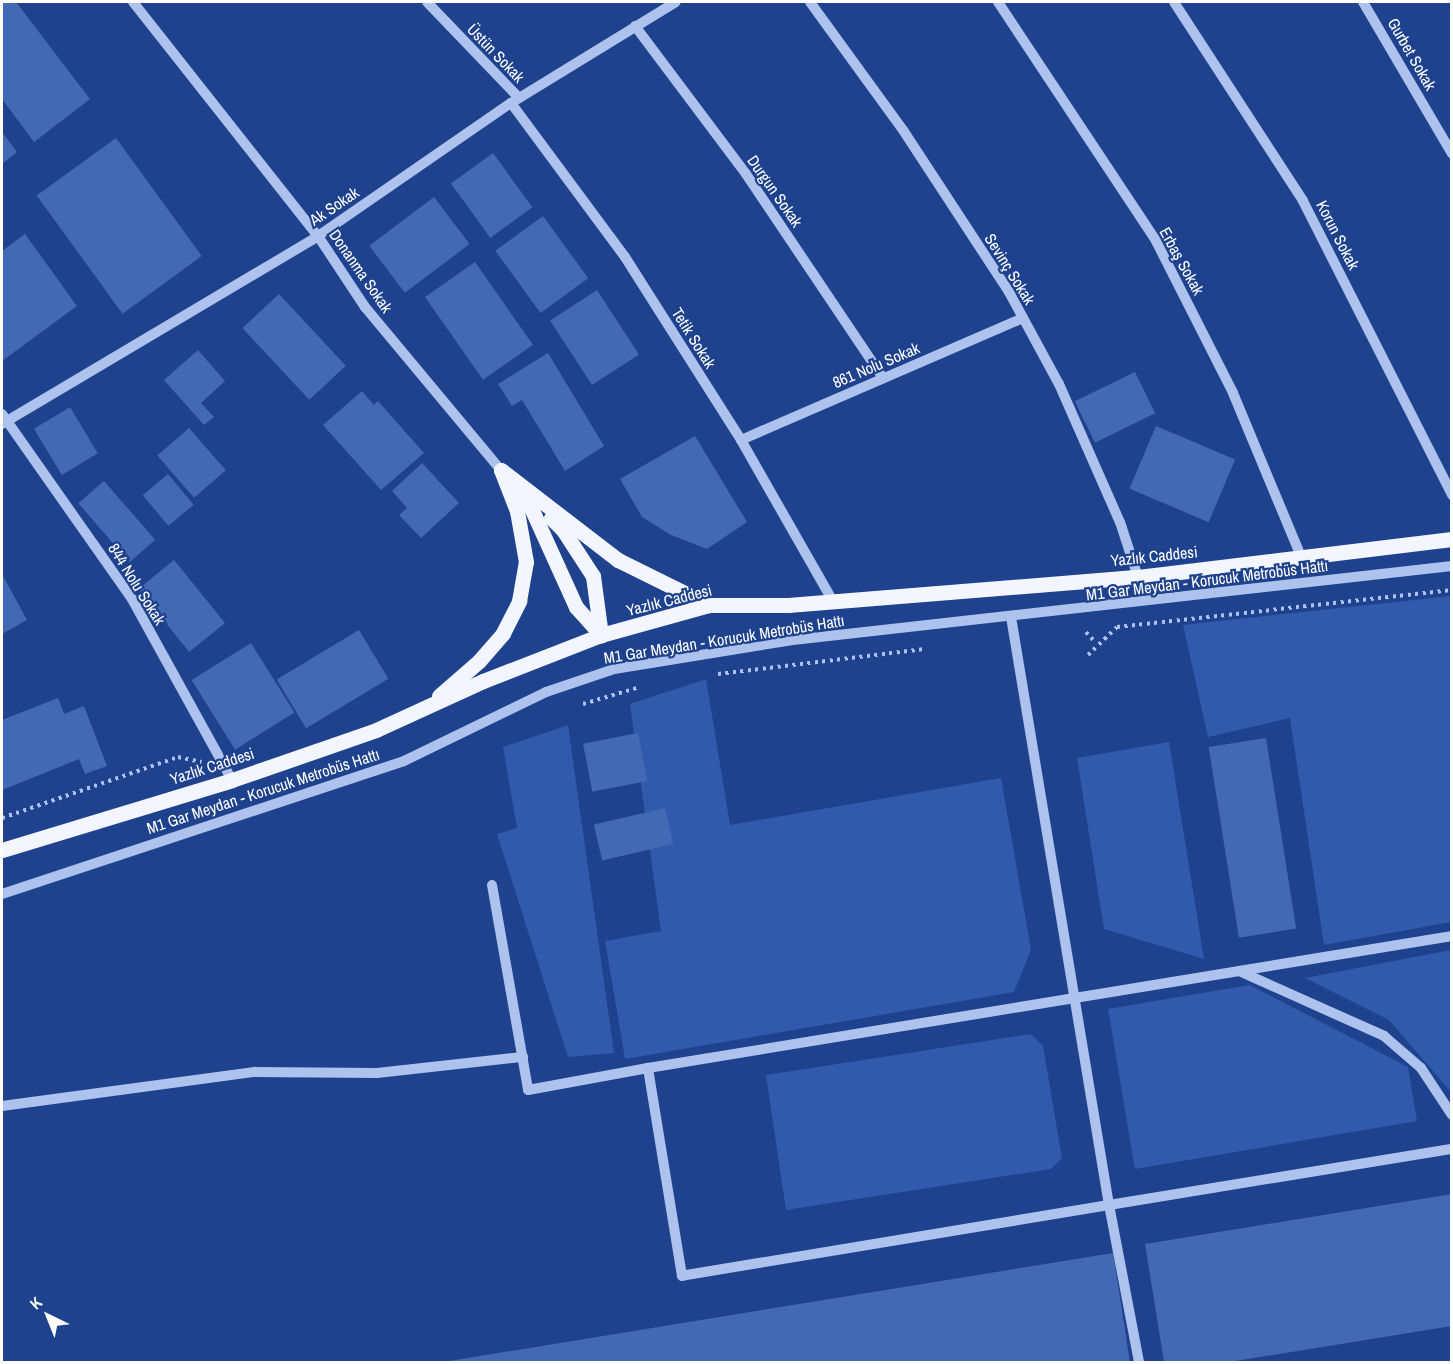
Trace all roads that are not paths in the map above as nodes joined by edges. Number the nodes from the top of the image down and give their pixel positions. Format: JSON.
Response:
{"nodes":[{"id":1,"x":133,"y":2,"type":"edge"},
{"id":2,"x":427,"y":2,"type":"edge"},
{"id":3,"x":676,"y":2,"type":"edge"},
{"id":4,"x":810,"y":2,"type":"edge"},
{"id":5,"x":998,"y":2,"type":"edge"},
{"id":6,"x":1174,"y":2,"type":"edge"},
{"id":7,"x":1363,"y":2,"type":"edge"},
{"id":8,"x":635,"y":26,"type":"junction"},
{"id":9,"x":515,"y":101,"type":"junction"},
{"id":10,"x":1452,"y":154,"type":"edge"},
{"id":11,"x":318,"y":236,"type":"junction"},
{"id":12,"x":1023,"y":318,"type":"junction"},
{"id":13,"x":884,"y":378,"type":"junction"},
{"id":14,"x":4,"y":419,"type":"edge"},
{"id":15,"x":741,"y":440,"type":"junction"},
{"id":16,"x":501,"y":470,"type":"junction"},
{"id":17,"x":1452,"y":495,"type":"edge"},
{"id":18,"x":1452,"y":539,"type":"edge"},
{"id":19,"x":1301,"y":556,"type":"junction"},
{"id":20,"x":1452,"y":566,"type":"edge"},
{"id":21,"x":1138,"y":577,"type":"junction"},
{"id":22,"x":833,"y":601,"type":"junction"},
{"id":23,"x":709,"y":605,"type":"junction"},
{"id":24,"x":1011,"y":617,"type":"junction"},
{"id":25,"x":601,"y":635,"type":"junction"},
{"id":26,"x":425,"y":708,"type":"junction"},
{"id":27,"x":232,"y":780,"type":"junction"},
{"id":28,"x":2,"y":850,"type":"edge"},
{"id":29,"x":492,"y":885,"type":"dead end"},
{"id":30,"x":2,"y":894,"type":"edge"},
{"id":31,"x":1452,"y":936,"type":"edge"},
{"id":32,"x":1239,"y":971,"type":"junction"},
{"id":33,"x":1076,"y":997,"type":"junction"},
{"id":34,"x":523,"y":1057,"type":"junction"},
{"id":35,"x":648,"y":1068,"type":"junction"},
{"id":36,"x":2,"y":1106,"type":"edge"},
{"id":37,"x":1452,"y":1115,"type":"edge"},
{"id":38,"x":1452,"y":1149,"type":"edge"},
{"id":39,"x":1109,"y":1205,"type":"junction"},
{"id":40,"x":1139,"y":1362,"type":"edge"}],
"edges":[{"from":1,"to":11,"type":"street","name":"Donanma Sokak"},
{"from":2,"to":9,"type":"street","name":"Üstün Sokak"},
{"from":3,"to":8,"type":"street","name":"Ak Sokak"},
{"from":4,"to":12,"type":"street","name":"Sevinç Sokak"},
{"from":5,"to":19,"type":"street","name":"Erbaş Sokak"},
{"from":6,"to":17,"type":"street","name":"Korun Sokak"},
{"from":7,"to":10,"type":"street","name":"Gurbet Sokak"},
{"from":8,"to":9,"type":"street","name":"Ak Sokak"},
{"from":8,"to":13,"type":"street","name":"Durgun Sokak"},
{"from":9,"to":11,"type":"street","name":"Ak Sokak"},
{"from":9,"to":15,"type":"street","name":"Tetik Sokak"},
{"from":11,"to":14,"type":"street","name":"Ak Sokak"},
{"from":11,"to":16,"type":"street","name":"Donanma Sokak"},
{"from":12,"to":13,"type":"street","name":"861 Nolu Sokak"},
{"from":12,"to":21,"type":"street","name":"Sevinç Sokak"},
{"from":13,"to":15,"type":"street","name":"861 Nolu Sokak"},
{"from":14,"to":27,"type":"street","name":"844 Nolu Sokak"},
{"from":15,"to":22,"type":"street","name":"Tetik Sokak"},
{"from":16,"to":23,"type":"main road"},
{"from":16,"to":25,"type":"main road"},
{"from":16,"to":25,"type":"main road"},
{"from":16,"to":26,"type":"main road"},
{"from":18,"to":19,"type":"main road","name":"Yazlık Caddesi"},
{"from":19,"to":21,"type":"main road","name":"Yazlık Caddesi"},
{"from":20,"to":24,"type":"street","name":"M1 Gar Meydan - Korucuk Metrobüs Hattı"},
{"from":21,"to":22,"type":"main road","name":"Yazlık Caddesi"},
{"from":22,"to":23,"type":"main road","name":"Yazlık Caddesi"},
{"from":23,"to":25,"type":"main road","name":"Yazlık Caddesi"},
{"from":24,"to":30,"type":"street","name":"M1 Gar Meydan - Korucuk Metrobüs Hattı"},
{"from":24,"to":33,"type":"street"},
{"from":25,"to":26,"type":"main road","name":"Yazlık Caddesi"},
{"from":26,"to":27,"type":"main road","name":"Yazlık Caddesi"},
{"from":27,"to":28,"type":"main road","name":"Yazlık Caddesi"},
{"from":29,"to":34,"type":"street"},
{"from":31,"to":32,"type":"street"},
{"from":32,"to":33,"type":"street"},
{"from":32,"to":37,"type":"street"},
{"from":33,"to":35,"type":"street"},
{"from":33,"to":39,"type":"street"},
{"from":34,"to":35,"type":"street"},
{"from":34,"to":36,"type":"street"},
{"from":35,"to":39,"type":"street"},
{"from":38,"to":39,"type":"street"},
{"from":39,"to":40,"type":"street"}]}
